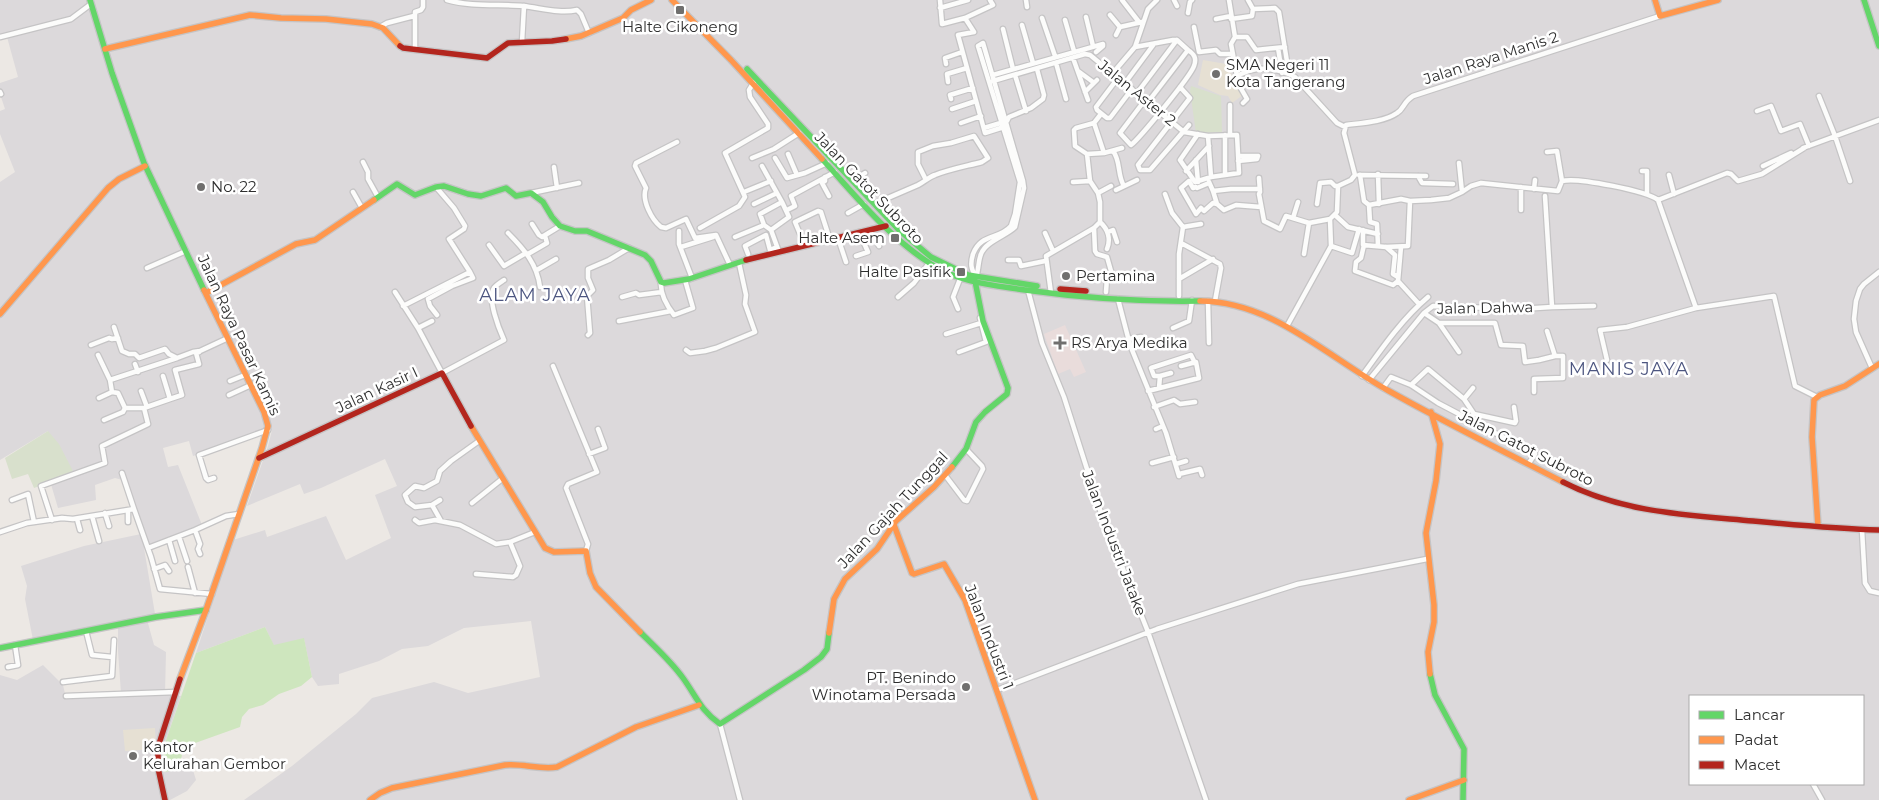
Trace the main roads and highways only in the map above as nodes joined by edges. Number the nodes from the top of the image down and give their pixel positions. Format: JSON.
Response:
{"nodes":[{"id":1,"x":651,"y":0,"type":"edge"},
{"id":2,"x":675,"y":0,"type":"edge"},
{"id":3,"x":1655,"y":0,"type":"edge"},
{"id":4,"x":1718,"y":0,"type":"edge"},
{"id":5,"x":1864,"y":0,"type":"edge"},
{"id":6,"x":90,"y":2,"type":"edge"},
{"id":7,"x":1879,"y":46,"type":"edge"},
{"id":8,"x":105,"y":49,"type":"junction"},
{"id":9,"x":755,"y":81,"type":"junction"},
{"id":10,"x":145,"y":166,"type":"junction"},
{"id":11,"x":892,"y":223,"type":"junction"},
{"id":12,"x":885,"y":226,"type":"junction"},
{"id":13,"x":976,"y":280,"type":"junction"},
{"id":14,"x":1028,"y":288,"type":"junction"},
{"id":15,"x":1051,"y":291,"type":"junction"},
{"id":16,"x":206,"y":293,"type":"junction"},
{"id":17,"x":1191,"y":300,"type":"junction"},
{"id":18,"x":0,"y":314,"type":"edge"},
{"id":19,"x":1879,"y":364,"type":"edge"},
{"id":20,"x":1428,"y":411,"type":"junction"},
{"id":21,"x":259,"y":458,"type":"junction"},
{"id":22,"x":894,"y":525,"type":"junction"},
{"id":23,"x":1818,"y":526,"type":"junction"},
{"id":24,"x":1879,"y":530,"type":"edge"},
{"id":25,"x":206,"y":610,"type":"junction"},
{"id":26,"x":0,"y":648,"type":"edge"},
{"id":27,"x":699,"y":706,"type":"junction"},
{"id":28,"x":1464,"y":780,"type":"junction"},
{"id":29,"x":164,"y":800,"type":"edge"},
{"id":30,"x":370,"y":800,"type":"edge"},
{"id":31,"x":1035,"y":800,"type":"edge"},
{"id":32,"x":1409,"y":800,"type":"edge"},
{"id":33,"x":1463,"y":800,"type":"edge"}],
"edges":[{"from":1,"to":8,"type":"main road"},
{"from":2,"to":9,"type":"main road","name":"Jalan Gatot Subroto"},
{"from":3,"to":4,"type":"main road","name":"Jalan Raya Manis 2"},
{"from":5,"to":7,"type":"main road"},
{"from":6,"to":8,"type":"main road","name":"Jalan Raya Pasar Kamis"},
{"from":8,"to":10,"type":"main road","name":"Jalan Raya Pasar Kamis"},
{"from":9,"to":11,"type":"main road","name":"Jalan Gatot Subroto"},
{"from":9,"to":12,"type":"main road","name":"Jalan Gatot Subroto"},
{"from":10,"to":16,"type":"main road","name":"Jalan Raya Pasar Kamis"},
{"from":10,"to":18,"type":"main road"},
{"from":11,"to":12,"type":"main road"},
{"from":11,"to":13,"type":"main road","name":"Jalan Gatot Subroto"},
{"from":12,"to":13,"type":"main road","name":"Jalan Gatot Subroto"},
{"from":12,"to":16,"type":"main road"},
{"from":13,"to":14,"type":"main road","name":"Jalan Gatot Subroto"},
{"from":13,"to":14,"type":"main road","name":"Jalan Gatot Subroto"},
{"from":13,"to":22,"type":"main road","name":"Jalan Gajah Tunggal"},
{"from":14,"to":15,"type":"main road","name":"Jalan Gatot Subroto"},
{"from":15,"to":17,"type":"main road","name":"Jalan Gatot Subroto"},
{"from":15,"to":17,"type":"main road","name":"Jalan Gatot Subroto"},
{"from":16,"to":21,"type":"main road","name":"Jalan Raya Pasar Kamis"},
{"from":17,"to":20,"type":"main road","name":"Jalan Gatot Subroto"},
{"from":19,"to":23,"type":"main road"},
{"from":20,"to":23,"type":"main road","name":"Jalan Gatot Subroto"},
{"from":20,"to":28,"type":"main road"},
{"from":21,"to":25,"type":"main road","name":"Jalan Raya Pasar Kamis"},
{"from":21,"to":27,"type":"main road","name":"Jalan Kasir I"},
{"from":22,"to":27,"type":"main road","name":"Jalan Gajah Tunggal"},
{"from":22,"to":31,"type":"main road","name":"Jalan Industri 1"},
{"from":23,"to":24,"type":"main road","name":"Jalan Gatot Subroto"},
{"from":25,"to":26,"type":"main road"},
{"from":25,"to":29,"type":"main road","name":"Jalan Raya Pasar Kamis"},
{"from":27,"to":30,"type":"main road"},
{"from":28,"to":32,"type":"main road"},
{"from":28,"to":33,"type":"main road"}]}
